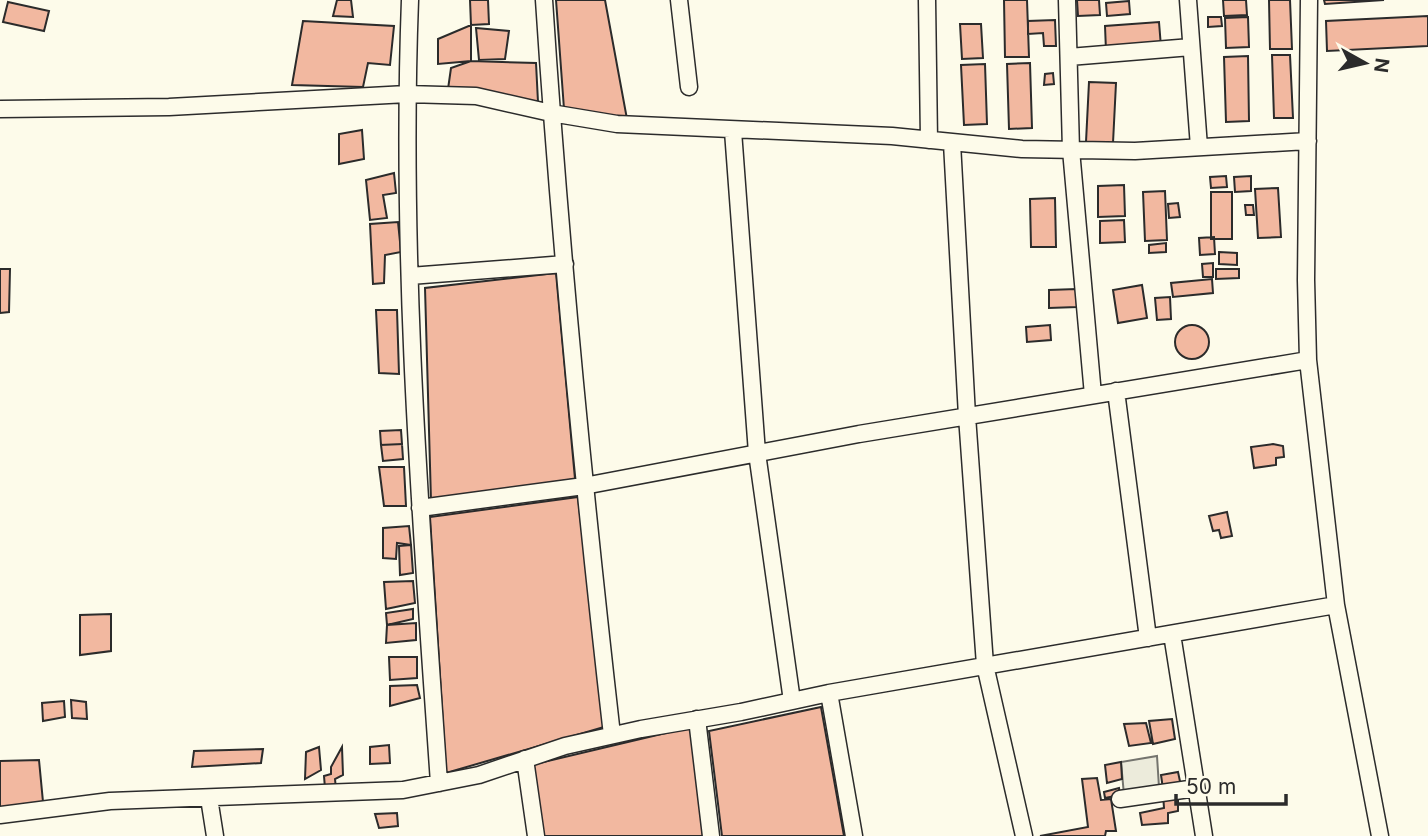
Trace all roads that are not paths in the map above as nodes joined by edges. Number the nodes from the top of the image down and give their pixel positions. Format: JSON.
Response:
{"nodes":[{"id":1,"x":410,"y":0,"type":"edge"},
{"id":2,"x":544,"y":0,"type":"edge"},
{"id":3,"x":679,"y":0,"type":"edge"},
{"id":4,"x":927,"y":0,"type":"edge"},
{"id":5,"x":1068,"y":0,"type":"edge"},
{"id":6,"x":1188,"y":0,"type":"edge"},
{"id":7,"x":1309,"y":0,"type":"edge"},
{"id":8,"x":1191,"y":47,"type":"junction"},
{"id":9,"x":1069,"y":57,"type":"junction"},
{"id":10,"x":689,"y":87,"type":"dead end"},
{"id":11,"x":407,"y":93,"type":"junction"},
{"id":12,"x":0,"y":109,"type":"edge"},
{"id":13,"x":551,"y":113,"type":"junction"},
{"id":14,"x":733,"y":131,"type":"junction"},
{"id":15,"x":929,"y":140,"type":"junction"},
{"id":16,"x":1308,"y":141,"type":"junction"},
{"id":17,"x":952,"y":142,"type":"junction"},
{"id":18,"x":1199,"y":148,"type":"junction"},
{"id":19,"x":1071,"y":150,"type":"junction"},
{"id":20,"x":565,"y":264,"type":"junction"},
{"id":21,"x":411,"y":276,"type":"junction"},
{"id":22,"x":1308,"y":360,"type":"junction"},
{"id":23,"x":1116,"y":391,"type":"junction"},
{"id":24,"x":1093,"y":395,"type":"junction"},
{"id":25,"x":967,"y":416,"type":"junction"},
{"id":26,"x":757,"y":453,"type":"junction"},
{"id":27,"x":584,"y":486,"type":"junction"},
{"id":28,"x":421,"y":508,"type":"junction"},
{"id":29,"x":1336,"y":605,"type":"junction"},
{"id":30,"x":1172,"y":634,"type":"junction"},
{"id":31,"x":1149,"y":638,"type":"junction"},
{"id":32,"x":985,"y":665,"type":"junction"},
{"id":33,"x":828,"y":693,"type":"junction"},
{"id":34,"x":792,"y":701,"type":"junction"},
{"id":35,"x":697,"y":719,"type":"junction"},
{"id":36,"x":612,"y":735,"type":"junction"},
{"id":37,"x":525,"y":760,"type":"junction"},
{"id":38,"x":439,"y":783,"type":"junction"},
{"id":39,"x":1196,"y":789,"type":"junction"},
{"id":40,"x":209,"y":798,"type":"junction"},
{"id":41,"x":1120,"y":799,"type":"dead end"},
{"id":42,"x":0,"y":816,"type":"edge"},
{"id":43,"x":215,"y":836,"type":"edge"},
{"id":44,"x":536,"y":836,"type":"edge"},
{"id":45,"x":710,"y":836,"type":"edge"},
{"id":46,"x":854,"y":836,"type":"edge"},
{"id":47,"x":1024,"y":836,"type":"edge"},
{"id":48,"x":1203,"y":836,"type":"edge"},
{"id":49,"x":1380,"y":836,"type":"edge"}],
"edges":[{"from":1,"to":11,"type":"street"},
{"from":2,"to":13,"type":"street"},
{"from":3,"to":10,"type":"street"},
{"from":4,"to":15,"type":"street"},
{"from":5,"to":9,"type":"street"},
{"from":6,"to":8,"type":"street"},
{"from":7,"to":16,"type":"street"},
{"from":8,"to":9,"type":"street"},
{"from":8,"to":18,"type":"street"},
{"from":9,"to":19,"type":"street"},
{"from":11,"to":12,"type":"street"},
{"from":11,"to":13,"type":"street"},
{"from":11,"to":21,"type":"street"},
{"from":13,"to":14,"type":"street"},
{"from":13,"to":20,"type":"street"},
{"from":14,"to":15,"type":"street"},
{"from":14,"to":26,"type":"street"},
{"from":15,"to":17,"type":"street"},
{"from":16,"to":18,"type":"street"},
{"from":16,"to":22,"type":"street"},
{"from":17,"to":19,"type":"street"},
{"from":17,"to":25,"type":"street"},
{"from":18,"to":19,"type":"street"},
{"from":19,"to":24,"type":"street"},
{"from":20,"to":21,"type":"street"},
{"from":20,"to":27,"type":"street"},
{"from":21,"to":28,"type":"street"},
{"from":22,"to":23,"type":"street"},
{"from":22,"to":29,"type":"street"},
{"from":23,"to":24,"type":"street"},
{"from":23,"to":31,"type":"street"},
{"from":24,"to":25,"type":"street"},
{"from":25,"to":26,"type":"street"},
{"from":25,"to":32,"type":"street"},
{"from":26,"to":27,"type":"street"},
{"from":26,"to":34,"type":"street"},
{"from":27,"to":28,"type":"street"},
{"from":27,"to":36,"type":"street"},
{"from":28,"to":38,"type":"street"},
{"from":29,"to":30,"type":"street"},
{"from":29,"to":49,"type":"street"},
{"from":30,"to":31,"type":"street"},
{"from":30,"to":39,"type":"street"},
{"from":31,"to":32,"type":"street"},
{"from":32,"to":33,"type":"street"},
{"from":32,"to":47,"type":"street"},
{"from":33,"to":34,"type":"street"},
{"from":33,"to":46,"type":"street"},
{"from":34,"to":35,"type":"street"},
{"from":35,"to":36,"type":"street"},
{"from":35,"to":45,"type":"street"},
{"from":36,"to":37,"type":"street"},
{"from":37,"to":38,"type":"street"},
{"from":37,"to":44,"type":"street"},
{"from":38,"to":40,"type":"street"},
{"from":39,"to":41,"type":"street"},
{"from":39,"to":48,"type":"street"},
{"from":40,"to":42,"type":"street"},
{"from":40,"to":43,"type":"street"}]}
